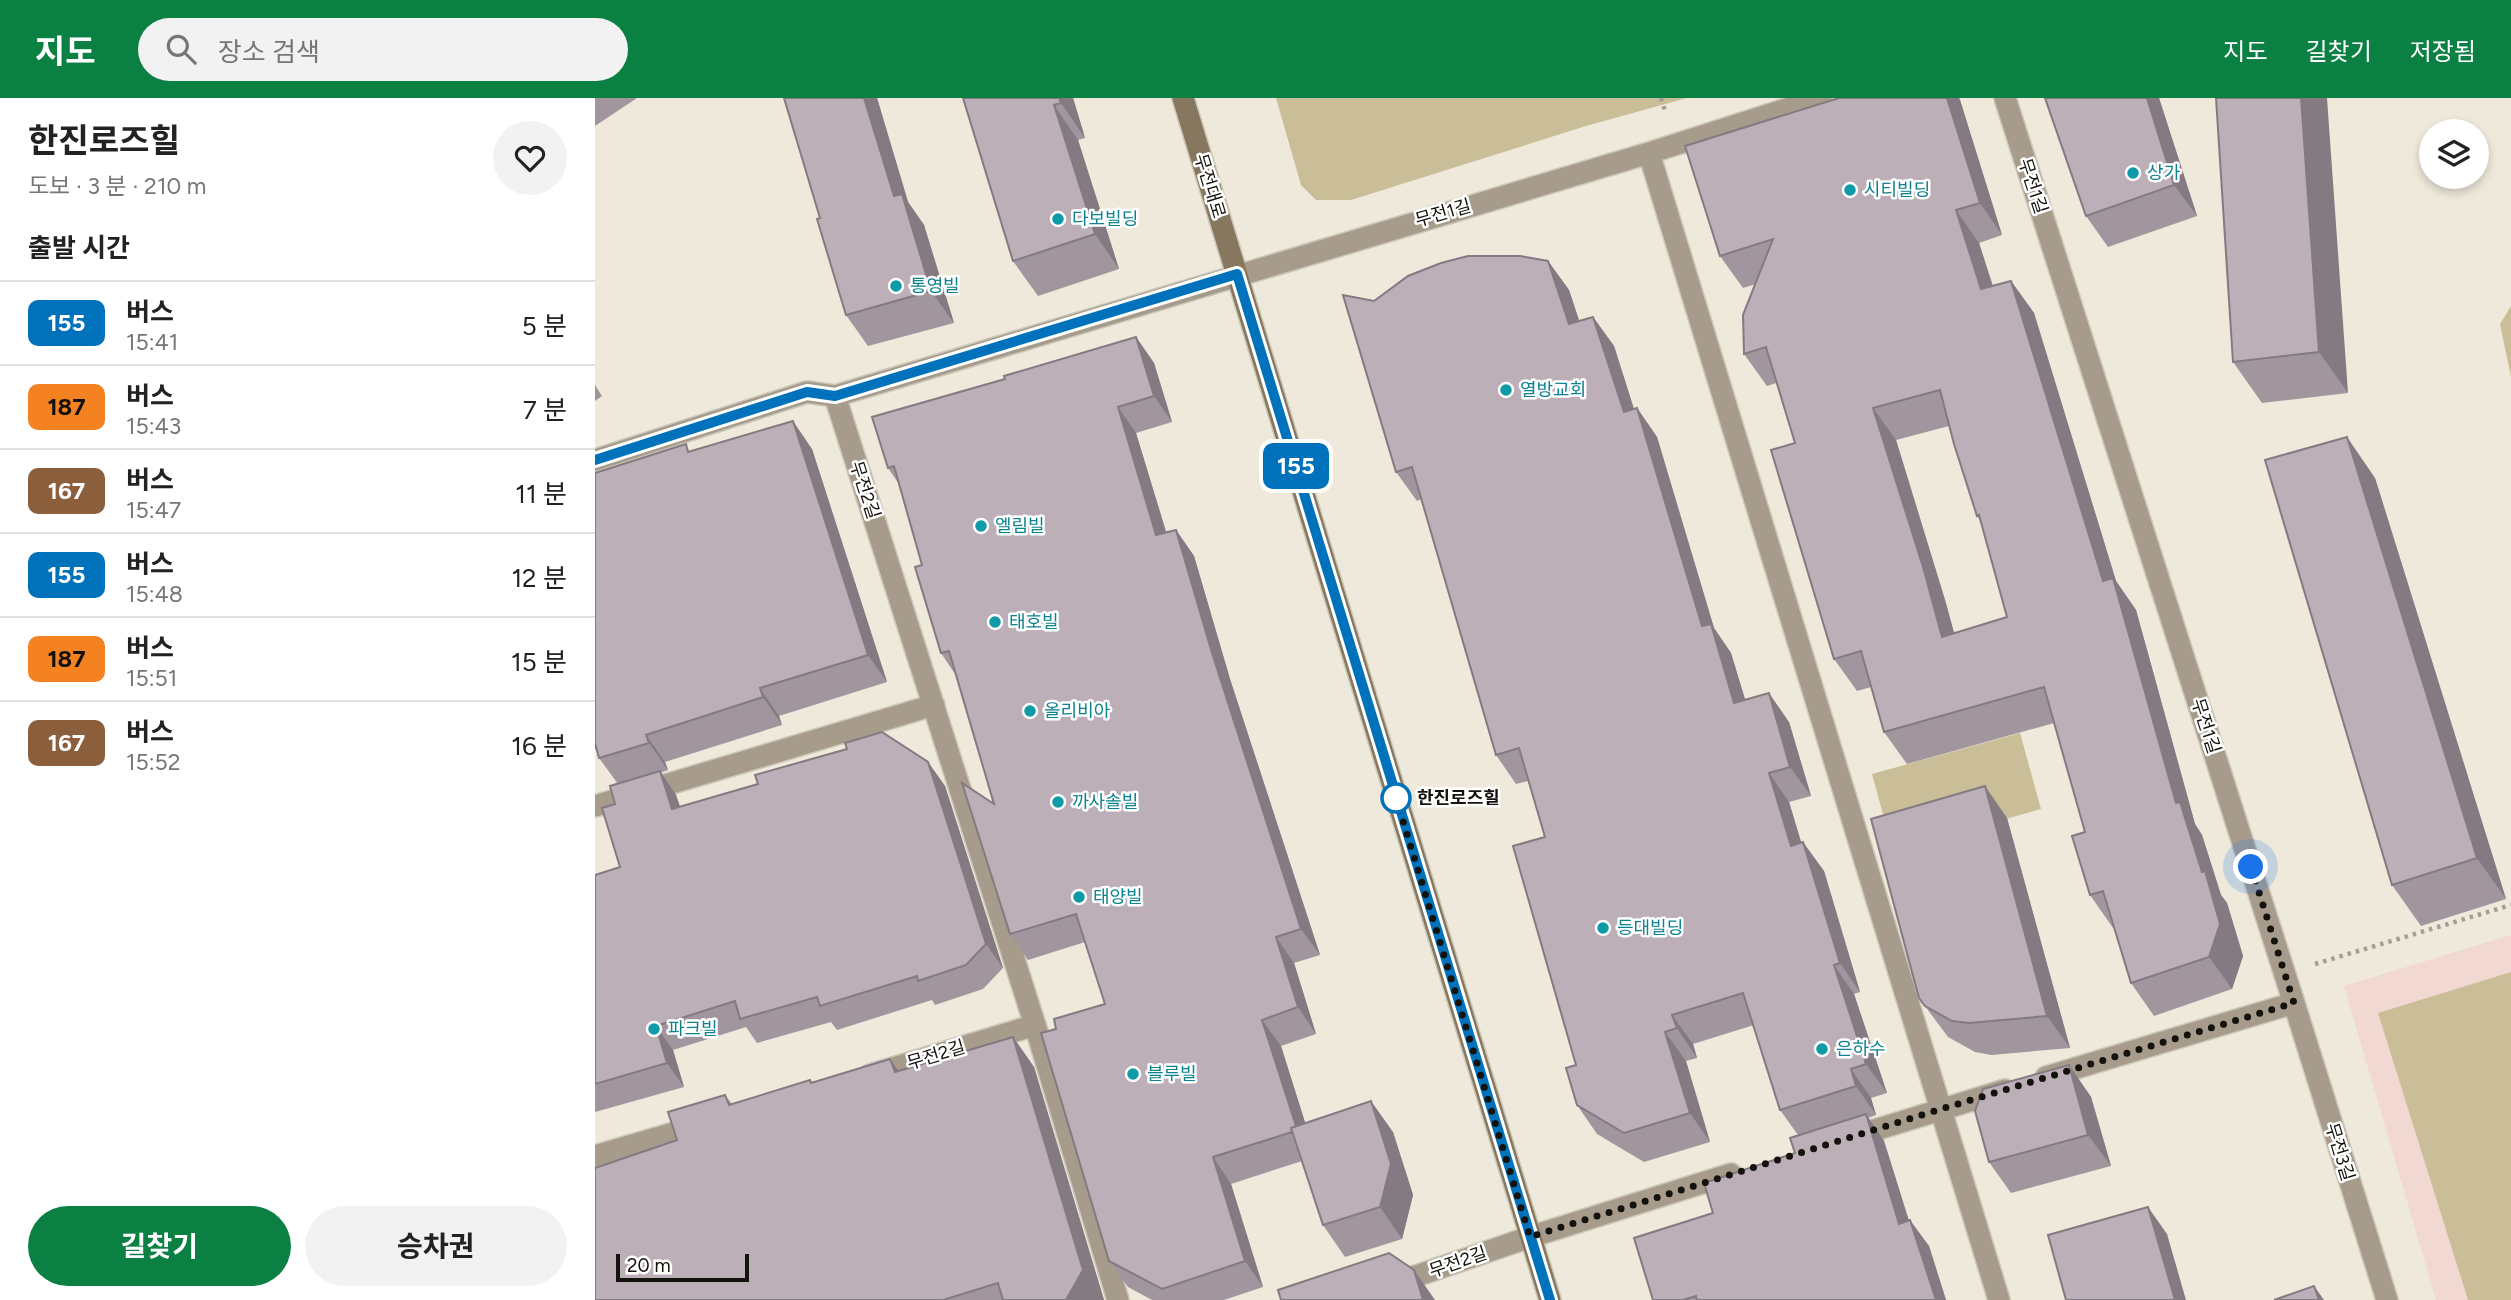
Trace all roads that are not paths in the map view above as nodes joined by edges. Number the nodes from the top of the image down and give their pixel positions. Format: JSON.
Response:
{"nodes":[{"id":1,"x":1183,"y":98,"type":"edge"},
{"id":2,"x":1821,"y":98,"type":"edge"},
{"id":3,"x":2005,"y":98,"type":"edge"},
{"id":4,"x":1649,"y":153,"type":"junction"},
{"id":5,"x":1237,"y":274,"type":"junction"},
{"id":6,"x":835,"y":396,"type":"junction"},
{"id":7,"x":595,"y":460,"type":"edge"},
{"id":8,"x":934,"y":705,"type":"junction"},
{"id":9,"x":595,"y":806,"type":"edge"},
{"id":10,"x":2294,"y":1003,"type":"junction"},
{"id":11,"x":1035,"y":1025,"type":"junction"},
{"id":12,"x":848,"y":1081,"type":"edge"},
{"id":13,"x":1941,"y":1109,"type":"junction"},
{"id":14,"x":715,"y":1121,"type":"edge"},
{"id":15,"x":1835,"y":1142,"type":"edge"},
{"id":16,"x":595,"y":1156,"type":"edge"},
{"id":17,"x":1755,"y":1167,"type":"edge"},
{"id":18,"x":1530,"y":1237,"type":"junction"},
{"id":19,"x":1118,"y":1300,"type":"edge"},
{"id":20,"x":1346,"y":1300,"type":"edge"},
{"id":21,"x":1550,"y":1300,"type":"edge"},
{"id":22,"x":1999,"y":1300,"type":"edge"},
{"id":23,"x":2386,"y":1300,"type":"edge"}],
"edges":[{"from":1,"to":5,"type":"street","name":"무전대로"},
{"from":2,"to":4,"type":"street","name":"무전1길"},
{"from":3,"to":10,"type":"street","name":"무전1길"},
{"from":4,"to":5,"type":"street","name":"무전1길"},
{"from":4,"to":13,"type":"street"},
{"from":5,"to":6,"type":"street"},
{"from":5,"to":18,"type":"street","name":"무전대로"},
{"from":6,"to":7,"type":"street"},
{"from":6,"to":8,"type":"street","name":"무전2길"},
{"from":8,"to":9,"type":"street"},
{"from":8,"to":11,"type":"street","name":"무전2길"},
{"from":10,"to":13,"type":"street"},
{"from":10,"to":23,"type":"street","name":"무전3길"},
{"from":11,"to":12,"type":"street","name":"무전2길"},
{"from":11,"to":19,"type":"street","name":"무전2길"},
{"from":13,"to":15,"type":"street"},
{"from":13,"to":22,"type":"street"},
{"from":14,"to":16,"type":"street"},
{"from":17,"to":18,"type":"street"},
{"from":18,"to":20,"type":"street","name":"무전2길"},
{"from":18,"to":21,"type":"street","name":"무전대로"}]}
